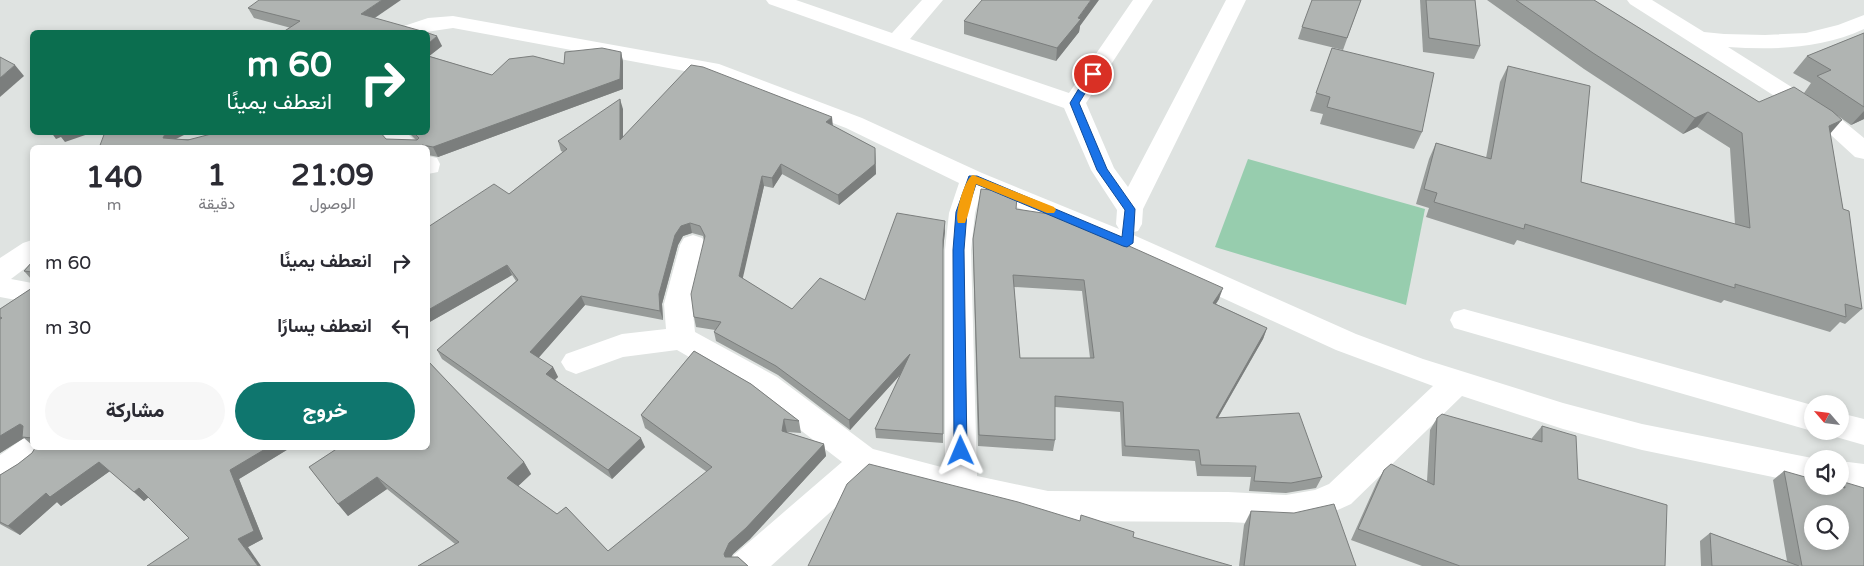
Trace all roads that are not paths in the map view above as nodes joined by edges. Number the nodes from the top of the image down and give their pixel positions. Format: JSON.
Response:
{"nodes":[{"id":1,"x":776,"y":0,"type":"edge"},
{"id":2,"x":933,"y":0,"type":"edge"},
{"id":3,"x":1143,"y":0,"type":"edge"},
{"id":4,"x":1236,"y":0,"type":"edge"},
{"id":5,"x":1637,"y":0,"type":"edge"},
{"id":6,"x":458,"y":11,"type":"edge"},
{"id":7,"x":1864,"y":21,"type":"edge"},
{"id":8,"x":414,"y":30,"type":"edge"},
{"id":9,"x":1700,"y":39,"type":"junction"},
{"id":10,"x":895,"y":42,"type":"junction"},
{"id":11,"x":1074,"y":103,"type":"junction"},
{"id":12,"x":393,"y":135,"type":"edge"},
{"id":13,"x":406,"y":145,"type":"edge"},
{"id":14,"x":1864,"y":152,"type":"edge"},
{"id":15,"x":973,"y":179,"type":"junction"},
{"id":16,"x":1130,"y":209,"type":"junction"},
{"id":17,"x":1127,"y":243,"type":"junction"},
{"id":18,"x":694,"y":245,"type":"dead end"},
{"id":19,"x":30,"y":251,"type":"edge"},
{"id":20,"x":0,"y":272,"type":"edge"},
{"id":21,"x":0,"y":287,"type":"edge"},
{"id":22,"x":30,"y":293,"type":"edge"},
{"id":23,"x":1464,"y":320,"type":"dead end"},
{"id":24,"x":681,"y":338,"type":"junction"},
{"id":25,"x":576,"y":362,"type":"dead end"},
{"id":26,"x":1456,"y":383,"type":"junction"},
{"id":27,"x":1804,"y":416,"type":"edge"},
{"id":28,"x":1849,"y":428,"type":"edge"},
{"id":29,"x":1864,"y":432,"type":"edge"},
{"id":30,"x":32,"y":450,"type":"edge"},
{"id":31,"x":865,"y":461,"type":"junction"},
{"id":32,"x":1804,"y":469,"type":"edge"},
{"id":33,"x":0,"y":473,"type":"edge"},
{"id":34,"x":1849,"y":476,"type":"edge"},
{"id":35,"x":1864,"y":478,"type":"edge"},
{"id":36,"x":961,"y":488,"type":"junction"},
{"id":37,"x":746,"y":566,"type":"edge"}],
"edges":[{"from":1,"to":10,"type":"street"},
{"from":2,"to":10,"type":"street"},
{"from":3,"to":11,"type":"street"},
{"from":4,"to":16,"type":"street"},
{"from":5,"to":9,"type":"street"},
{"from":6,"to":8,"type":"street"},
{"from":6,"to":15,"type":"street"},
{"from":7,"to":9,"type":"street"},
{"from":9,"to":14,"type":"street"},
{"from":10,"to":11,"type":"street"},
{"from":11,"to":16,"type":"street"},
{"from":12,"to":13,"type":"street"},
{"from":15,"to":17,"type":"street"},
{"from":15,"to":36,"type":"street"},
{"from":16,"to":17,"type":"street"},
{"from":17,"to":26,"type":"street"},
{"from":18,"to":24,"type":"street"},
{"from":19,"to":20,"type":"street"},
{"from":21,"to":22,"type":"street"},
{"from":23,"to":27,"type":"street"},
{"from":24,"to":25,"type":"street"},
{"from":24,"to":31,"type":"street"},
{"from":26,"to":32,"type":"street"},
{"from":26,"to":36,"type":"street"},
{"from":28,"to":29,"type":"street"},
{"from":30,"to":33,"type":"street"},
{"from":31,"to":36,"type":"street"},
{"from":31,"to":37,"type":"street"},
{"from":34,"to":35,"type":"street"}]}
